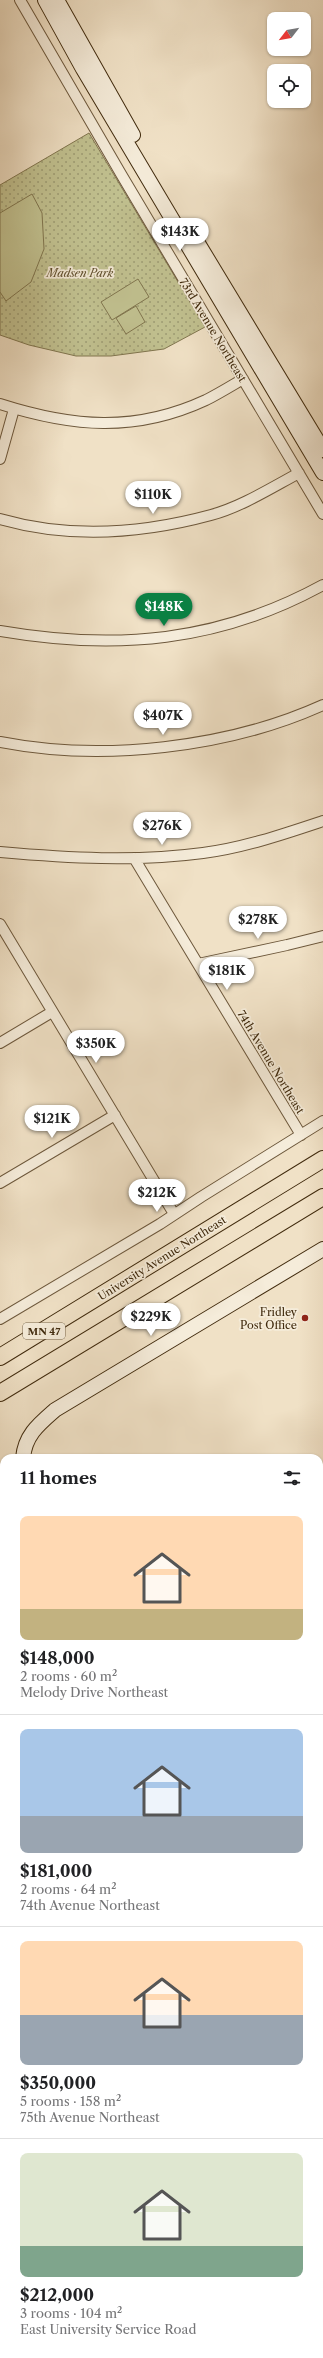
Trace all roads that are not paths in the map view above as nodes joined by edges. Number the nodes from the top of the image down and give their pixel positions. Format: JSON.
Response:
{"nodes":[{"id":1,"x":20,"y":0,"type":"edge"},
{"id":2,"x":45,"y":0,"type":"edge"},
{"id":3,"x":57,"y":0,"type":"edge"},
{"id":4,"x":243,"y":379,"type":"junction"},
{"id":5,"x":0,"y":404,"type":"edge"},
{"id":6,"x":14,"y":409,"type":"junction"},
{"id":7,"x":323,"y":450,"type":"edge"},
{"id":8,"x":0,"y":459,"type":"edge"},
{"id":9,"x":299,"y":473,"type":"junction"},
{"id":10,"x":323,"y":473,"type":"edge"},
{"id":11,"x":323,"y":514,"type":"edge"},
{"id":12,"x":0,"y":519,"type":"edge"},
{"id":13,"x":323,"y":585,"type":"edge"},
{"id":14,"x":0,"y":631,"type":"edge"},
{"id":15,"x":323,"y":705,"type":"edge"},
{"id":16,"x":0,"y":742,"type":"edge"},
{"id":17,"x":323,"y":822,"type":"edge"},
{"id":18,"x":0,"y":852,"type":"edge"},
{"id":19,"x":134,"y":858,"type":"junction"},
{"id":20,"x":0,"y":924,"type":"edge"},
{"id":21,"x":323,"y":936,"type":"edge"},
{"id":22,"x":198,"y":964,"type":"junction"},
{"id":23,"x":52,"y":1012,"type":"junction"},
{"id":24,"x":0,"y":1043,"type":"edge"},
{"id":25,"x":115,"y":1115,"type":"junction"},
{"id":26,"x":323,"y":1121,"type":"edge"},
{"id":27,"x":301,"y":1135,"type":"junction"},
{"id":28,"x":323,"y":1159,"type":"edge"},
{"id":29,"x":0,"y":1183,"type":"edge"},
{"id":30,"x":323,"y":1197,"type":"edge"},
{"id":31,"x":174,"y":1214,"type":"junction"},
{"id":32,"x":323,"y":1249,"type":"edge"},
{"id":33,"x":0,"y":1319,"type":"edge"},
{"id":34,"x":0,"y":1357,"type":"edge"},
{"id":35,"x":0,"y":1393,"type":"edge"},
{"id":36,"x":23,"y":1454,"type":"edge"}],
"edges":[{"from":1,"to":4,"type":"street","name":"73rd Avenue Northeast"},
{"from":2,"to":10,"type":"street","name":"73rd Avenue Northeast"},
{"from":3,"to":7,"type":"street"},
{"from":4,"to":6,"type":"street"},
{"from":4,"to":9,"type":"street","name":"73rd Avenue Northeast"},
{"from":5,"to":6,"type":"street"},
{"from":6,"to":8,"type":"street"},
{"from":9,"to":11,"type":"street","name":"73rd Avenue Northeast"},
{"from":9,"to":12,"type":"street"},
{"from":13,"to":14,"type":"street"},
{"from":15,"to":16,"type":"street"},
{"from":17,"to":19,"type":"street"},
{"from":18,"to":19,"type":"street"},
{"from":19,"to":22,"type":"street","name":"74th Avenue Northeast"},
{"from":20,"to":23,"type":"street"},
{"from":21,"to":22,"type":"street"},
{"from":22,"to":27,"type":"street","name":"74th Avenue Northeast"},
{"from":23,"to":24,"type":"street"},
{"from":23,"to":25,"type":"street"},
{"from":25,"to":29,"type":"street"},
{"from":25,"to":31,"type":"street"},
{"from":26,"to":27,"type":"street"},
{"from":27,"to":31,"type":"street"},
{"from":28,"to":34,"type":"main road","name":"University Avenue Northeast","number":"MN 47"},
{"from":30,"to":35,"type":"main road","number":"MN 47"},
{"from":31,"to":33,"type":"street"},
{"from":32,"to":36,"type":"street"}]}
